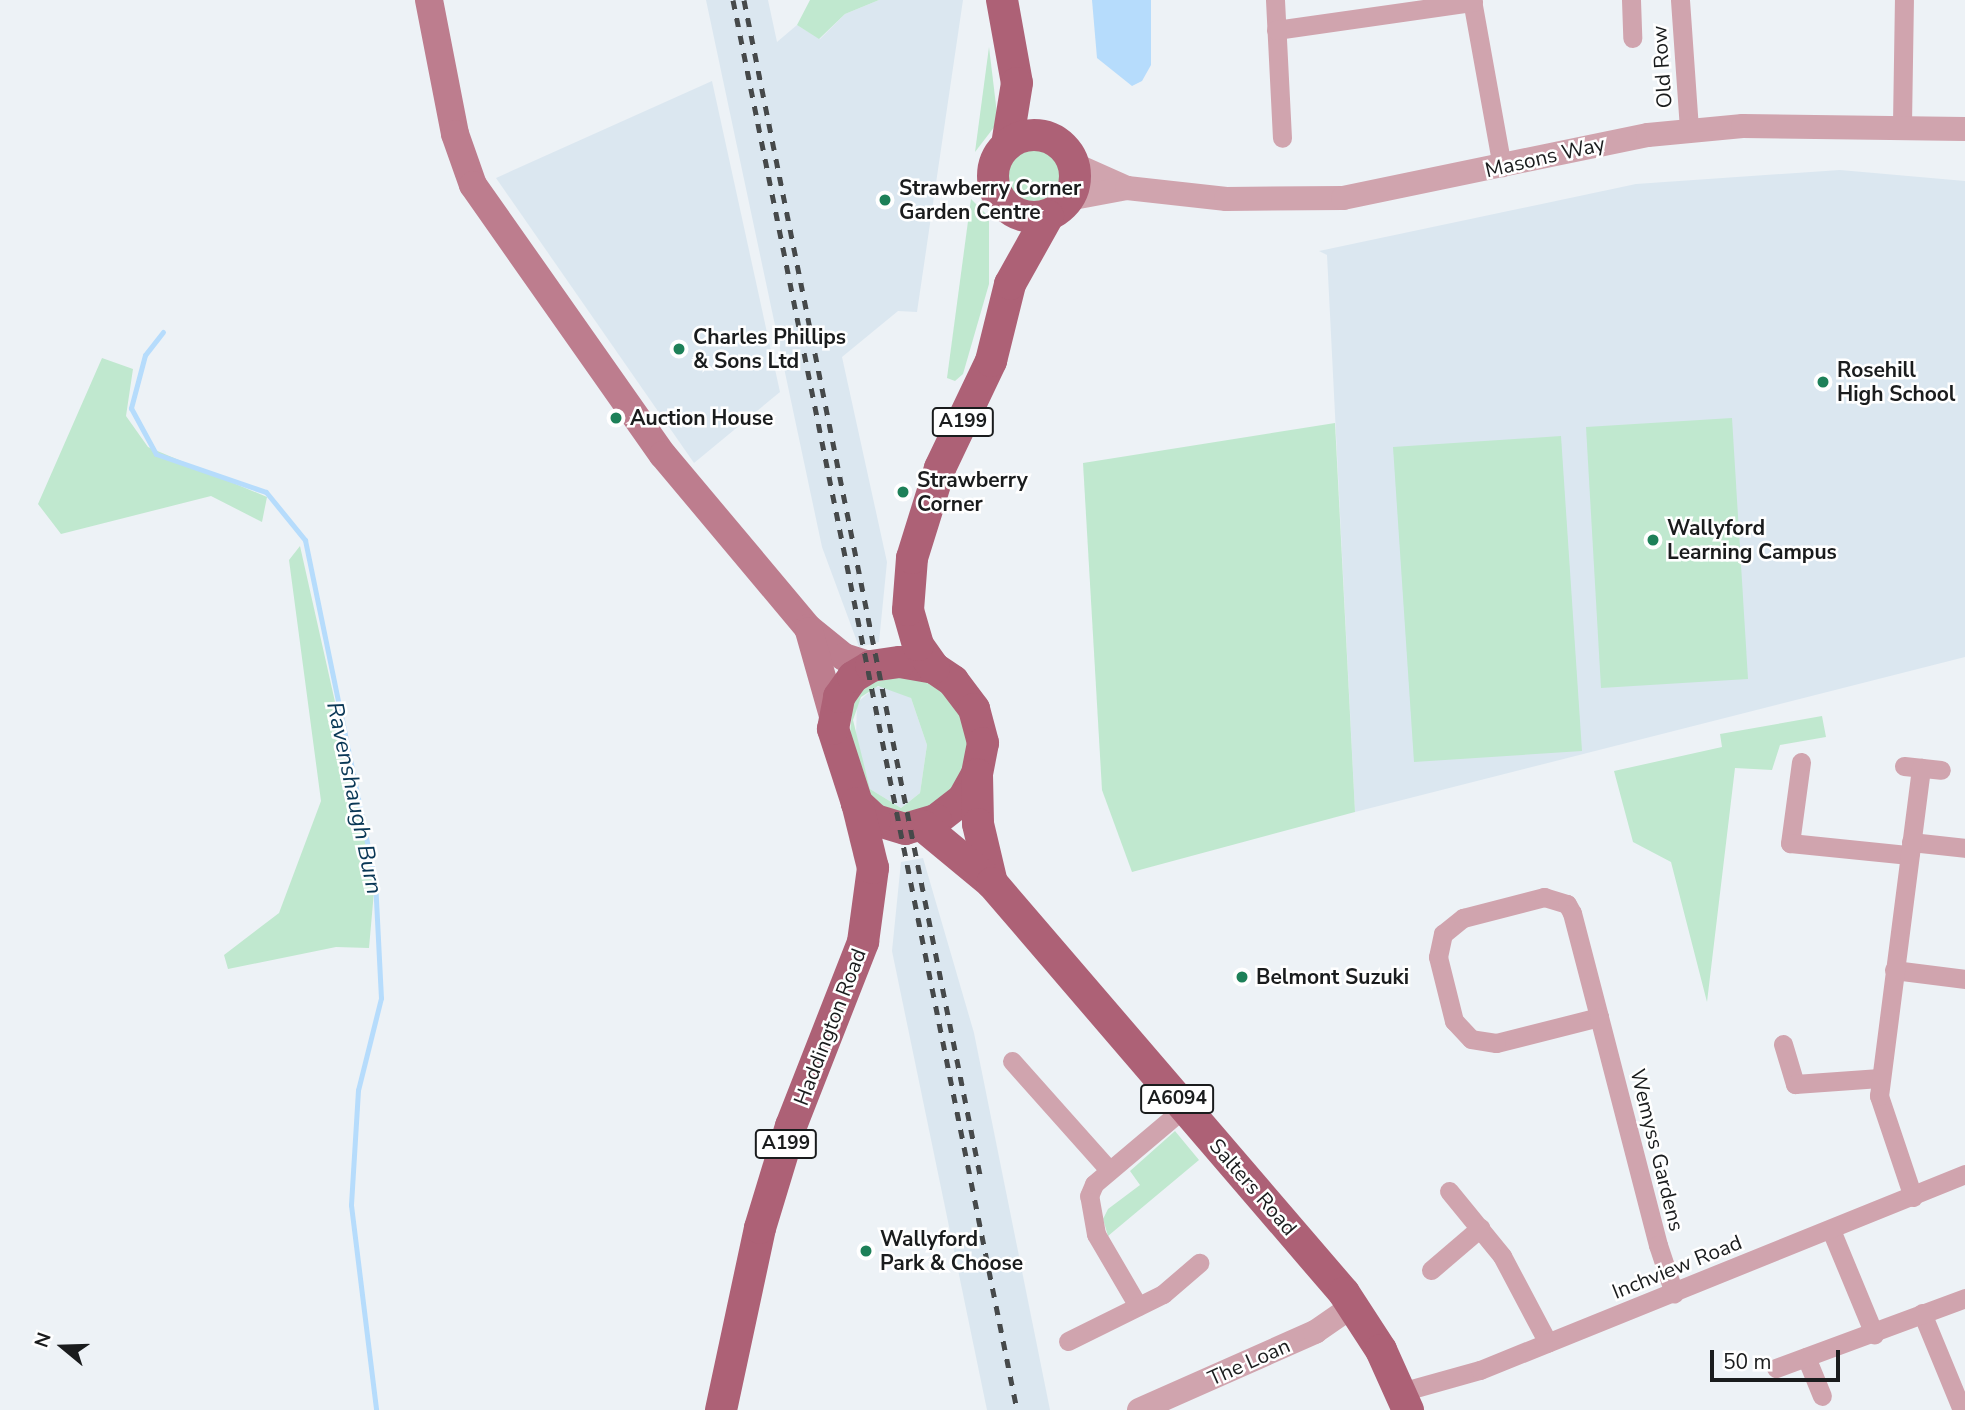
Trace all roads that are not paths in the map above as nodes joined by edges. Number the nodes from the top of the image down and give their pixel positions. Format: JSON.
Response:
{"nodes":[{"id":1,"x":429,"y":0,"type":"edge"},
{"id":2,"x":1002,"y":0,"type":"edge"},
{"id":3,"x":1275,"y":0,"type":"edge"},
{"id":4,"x":1631,"y":0,"type":"edge"},
{"id":5,"x":1680,"y":0,"type":"edge"},
{"id":6,"x":1904,"y":0,"type":"edge"},
{"id":7,"x":1473,"y":1,"type":"edge"},
{"id":8,"x":1276,"y":30,"type":"junction"},
{"id":9,"x":1632,"y":38,"type":"dead end"},
{"id":10,"x":1017,"y":83,"type":"junction"},
{"id":11,"x":1902,"y":124,"type":"junction"},
{"id":12,"x":1965,"y":129,"type":"edge"},
{"id":13,"x":1689,"y":130,"type":"junction"},
{"id":14,"x":1282,"y":138,"type":"dead end"},
{"id":15,"x":1053,"y":139,"type":"junction"},
{"id":16,"x":1007,"y":145,"type":"junction"},
{"id":17,"x":1073,"y":164,"type":"junction"},
{"id":18,"x":1502,"y":167,"type":"junction"},
{"id":19,"x":1127,"y":188,"type":"junction"},
{"id":20,"x":1005,"y":206,"type":"junction"},
{"id":21,"x":1058,"y":207,"type":"junction"},
{"id":22,"x":1010,"y":284,"type":"junction"},
{"id":23,"x":908,"y":610,"type":"junction"},
{"id":24,"x":808,"y":628,"type":"junction"},
{"id":25,"x":874,"y":665,"type":"junction"},
{"id":26,"x":934,"y":668,"type":"junction"},
{"id":27,"x":833,"y":716,"type":"junction"},
{"id":28,"x":1801,"y":762,"type":"dead end"},
{"id":29,"x":1941,"y":770,"type":"dead end"},
{"id":30,"x":977,"y":774,"type":"junction"},
{"id":31,"x":857,"y":803,"type":"junction"},
{"id":32,"x":907,"y":829,"type":"junction"},
{"id":33,"x":1910,"y":848,"type":"junction"},
{"id":34,"x":1965,"y":848,"type":"edge"},
{"id":35,"x":992,"y":883,"type":"junction"},
{"id":36,"x":874,"y":886,"type":"junction"},
{"id":37,"x":1894,"y":970,"type":"junction"},
{"id":38,"x":1965,"y":979,"type":"edge"},
{"id":39,"x":1599,"y":1017,"type":"junction"},
{"id":40,"x":1783,"y":1044,"type":"dead end"},
{"id":41,"x":1012,"y":1061,"type":"dead end"},
{"id":42,"x":1880,"y":1078,"type":"junction"},
{"id":43,"x":1185,"y":1107,"type":"junction"},
{"id":44,"x":1109,"y":1170,"type":"junction"},
{"id":45,"x":1965,"y":1174,"type":"edge"},
{"id":46,"x":1449,"y":1191,"type":"dead end"},
{"id":47,"x":1913,"y":1198,"type":"junction"},
{"id":48,"x":1480,"y":1228,"type":"junction"},
{"id":49,"x":1831,"y":1230,"type":"junction"},
{"id":50,"x":1199,"y":1263,"type":"dead end"},
{"id":51,"x":1431,"y":1270,"type":"dead end"},
{"id":52,"x":1674,"y":1293,"type":"junction"},
{"id":53,"x":1965,"y":1298,"type":"edge"},
{"id":54,"x":1138,"y":1306,"type":"junction"},
{"id":55,"x":1354,"y":1306,"type":"junction"},
{"id":56,"x":1922,"y":1313,"type":"junction"},
{"id":57,"x":1874,"y":1334,"type":"junction"},
{"id":58,"x":1068,"y":1341,"type":"dead end"},
{"id":59,"x":1548,"y":1343,"type":"junction"},
{"id":60,"x":1806,"y":1357,"type":"junction"},
{"id":61,"x":1776,"y":1368,"type":"dead end"},
{"id":62,"x":1822,"y":1396,"type":"dead end"},
{"id":63,"x":1405,"y":1401,"type":"edge"},
{"id":64,"x":721,"y":1410,"type":"edge"},
{"id":65,"x":1139,"y":1410,"type":"edge"},
{"id":66,"x":1962,"y":1410,"type":"edge"}],
"edges":[{"from":1,"to":24,"type":"main road"},
{"from":2,"to":10,"type":"main road","number":"A199"},
{"from":3,"to":8,"type":"street"},
{"from":4,"to":9,"type":"street","name":"Old Row"},
{"from":5,"to":13,"type":"street","name":"Old Row"},
{"from":6,"to":11,"type":"street"},
{"from":7,"to":8,"type":"street"},
{"from":7,"to":18,"type":"street"},
{"from":8,"to":14,"type":"street"},
{"from":10,"to":15,"type":"main road","number":"A199"},
{"from":10,"to":16,"type":"main road","number":"A199"},
{"from":11,"to":12,"type":"street","name":"Masons Way"},
{"from":11,"to":13,"type":"street","name":"Masons Way"},
{"from":13,"to":18,"type":"street","name":"Masons Way"},
{"from":15,"to":16,"type":"main road"},
{"from":15,"to":17,"type":"main road","number":"A199"},
{"from":16,"to":20,"type":"main road","number":"A199"},
{"from":17,"to":19,"type":"street","name":"Masons Way"},
{"from":17,"to":21,"type":"main road","number":"A199"},
{"from":18,"to":19,"type":"street","name":"Masons Way"},
{"from":19,"to":21,"type":"street","name":"Masons Way"},
{"from":20,"to":21,"type":"main road"},
{"from":20,"to":22,"type":"main road","number":"A199"},
{"from":21,"to":22,"type":"main road","number":"A199"},
{"from":22,"to":23,"type":"main road","number":"A199"},
{"from":23,"to":25,"type":"main road","number":"A199"},
{"from":23,"to":26,"type":"main road","number":"A199"},
{"from":24,"to":25,"type":"main road"},
{"from":24,"to":27,"type":"main road"},
{"from":25,"to":26,"type":"main road"},
{"from":25,"to":27,"type":"main road","number":"A199"},
{"from":26,"to":30,"type":"main road","number":"A199"},
{"from":27,"to":31,"type":"main road","number":"A199"},
{"from":28,"to":33,"type":"street"},
{"from":29,"to":33,"type":"street"},
{"from":30,"to":32,"type":"main road","number":"A199"},
{"from":30,"to":35,"type":"main road","name":"Salters Road","number":"A6094"},
{"from":31,"to":32,"type":"main road"},
{"from":31,"to":36,"type":"main road","name":"Haddington Road","number":"A199"},
{"from":32,"to":35,"type":"main road","name":"Salters Road","number":"A6094"},
{"from":32,"to":36,"type":"main road","name":"Haddington Road","number":"A199"},
{"from":33,"to":34,"type":"street"},
{"from":33,"to":37,"type":"street"},
{"from":35,"to":43,"type":"main road","name":"Salters Road","number":"A6094"},
{"from":36,"to":64,"type":"main road","name":"Haddington Road","number":"A199"},
{"from":37,"to":38,"type":"street"},
{"from":37,"to":42,"type":"street"},
{"from":39,"to":39,"type":"street","name":"Wemyss Gardens"},
{"from":39,"to":52,"type":"street","name":"Wemyss Gardens"},
{"from":40,"to":42,"type":"street"},
{"from":41,"to":44,"type":"street"},
{"from":42,"to":47,"type":"street"},
{"from":43,"to":44,"type":"street"},
{"from":43,"to":55,"type":"main road","name":"Salters Road","number":"A6094"},
{"from":44,"to":54,"type":"street"},
{"from":45,"to":47,"type":"street","name":"Inchview Road"},
{"from":46,"to":48,"type":"street"},
{"from":47,"to":49,"type":"street","name":"Inchview Road"},
{"from":48,"to":51,"type":"street"},
{"from":48,"to":59,"type":"street"},
{"from":49,"to":52,"type":"street","name":"Inchview Road"},
{"from":49,"to":57,"type":"street"},
{"from":50,"to":54,"type":"street"},
{"from":52,"to":59,"type":"street","name":"Inchview Road"},
{"from":53,"to":56,"type":"street"},
{"from":54,"to":58,"type":"street"},
{"from":55,"to":63,"type":"main road","name":"Salters Road","number":"A6094"},
{"from":55,"to":65,"type":"street","name":"The Loan"},
{"from":56,"to":57,"type":"street"},
{"from":56,"to":66,"type":"street"},
{"from":57,"to":60,"type":"street"},
{"from":59,"to":63,"type":"street","name":"Inchview Road"},
{"from":60,"to":61,"type":"street"},
{"from":60,"to":62,"type":"street"}]}
